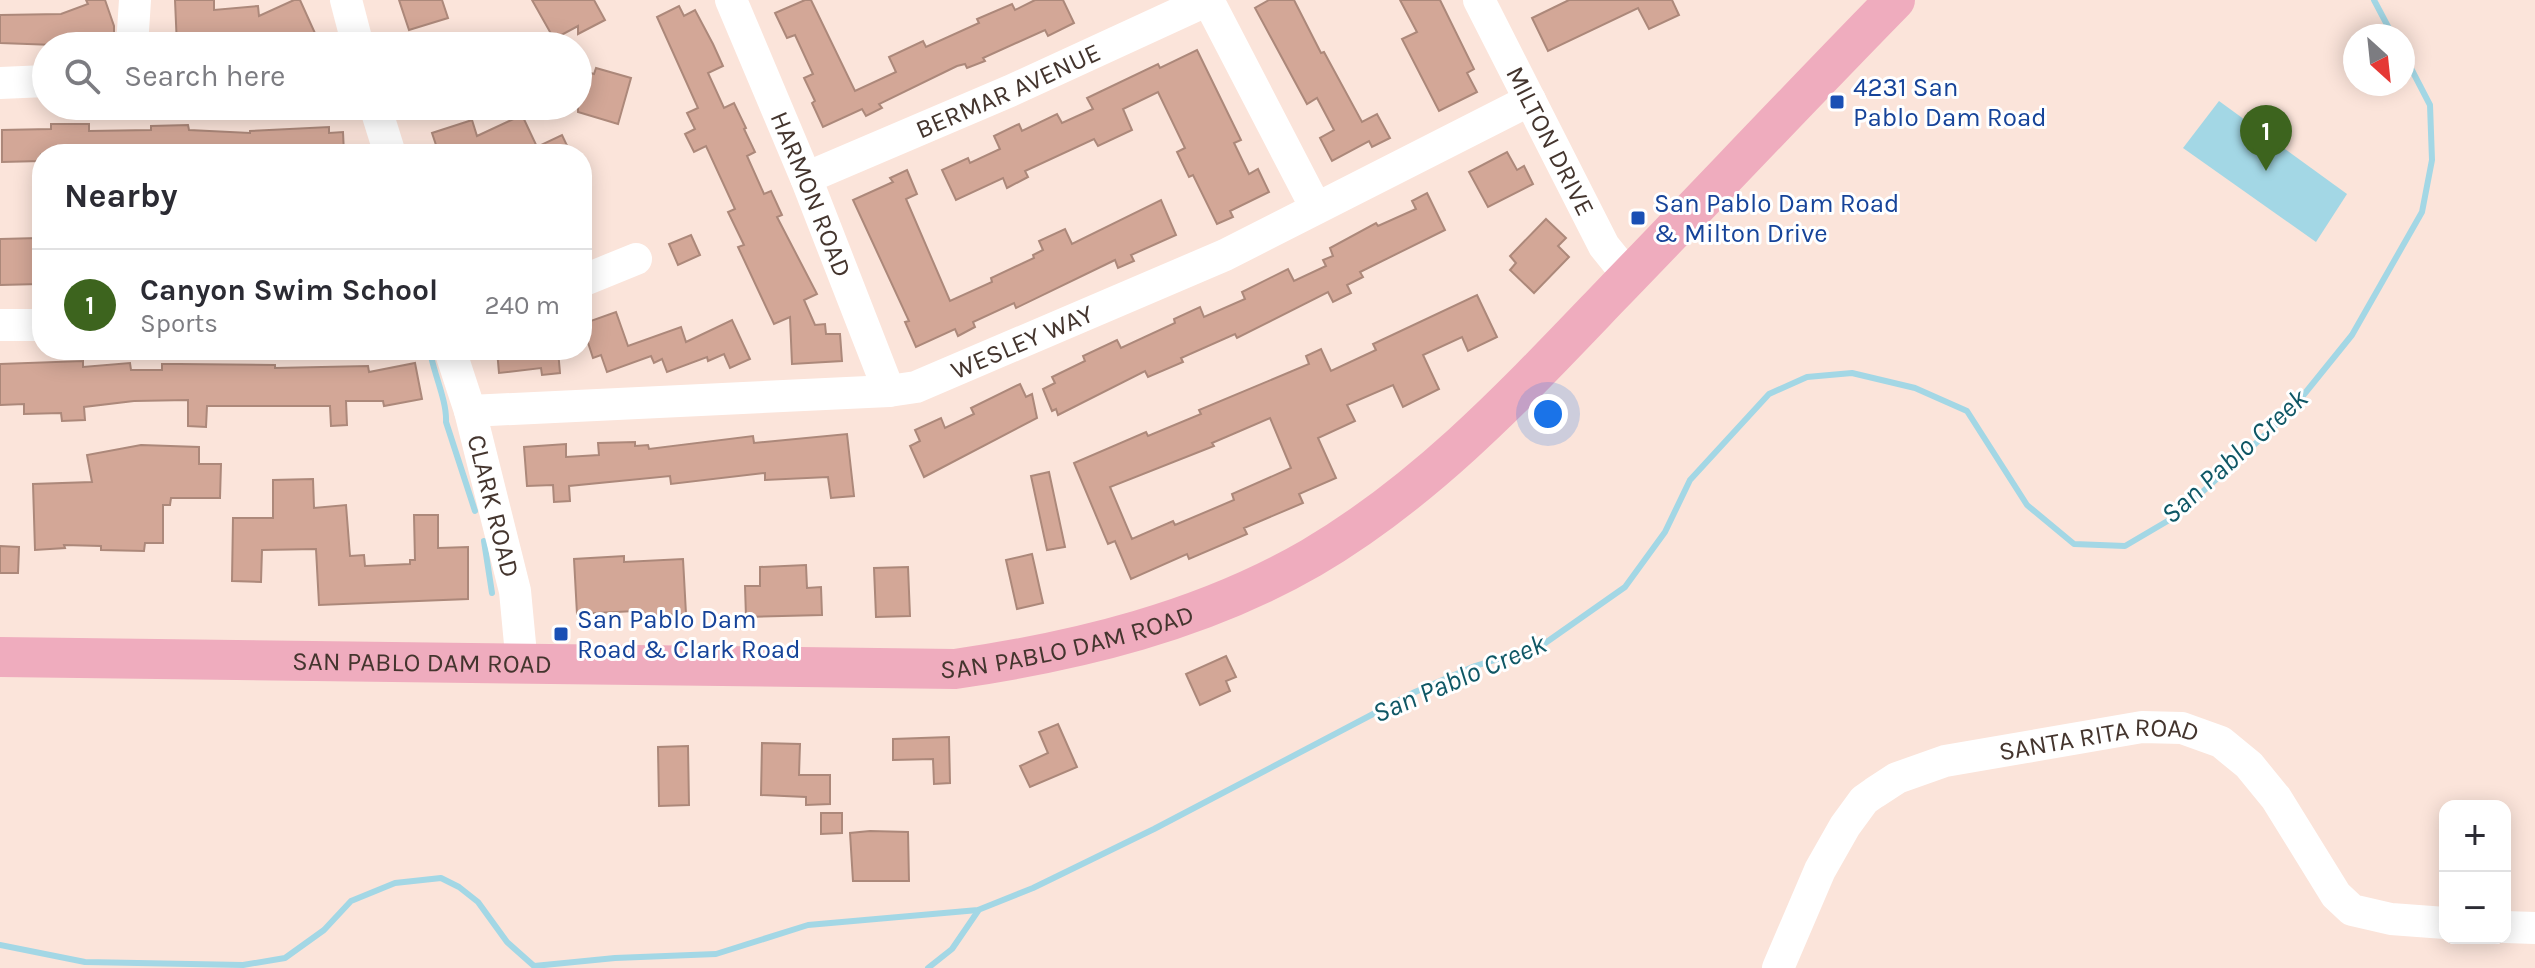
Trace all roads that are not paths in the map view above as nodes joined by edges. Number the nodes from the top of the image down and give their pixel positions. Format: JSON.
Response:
{"nodes":[{"id":1,"x":135,"y":0,"type":"edge"},
{"id":2,"x":346,"y":0,"type":"edge"},
{"id":3,"x":731,"y":0,"type":"edge"},
{"id":4,"x":1208,"y":0,"type":"edge"},
{"id":5,"x":1895,"y":0,"type":"edge"},
{"id":6,"x":1483,"y":1,"type":"edge"},
{"id":7,"x":133,"y":32,"type":"edge"},
{"id":8,"x":354,"y":32,"type":"edge"},
{"id":9,"x":32,"y":82,"type":"edge"},
{"id":10,"x":0,"y":83,"type":"edge"},
{"id":11,"x":1530,"y":100,"type":"junction"},
{"id":12,"x":379,"y":120,"type":"edge"},
{"id":13,"x":387,"y":144,"type":"edge"},
{"id":14,"x":806,"y":178,"type":"junction"},
{"id":15,"x":1316,"y":208,"type":"junction"},
{"id":16,"x":636,"y":259,"type":"dead end"},
{"id":17,"x":592,"y":277,"type":"edge"},
{"id":18,"x":1629,"y":277,"type":"junction"},
{"id":19,"x":0,"y":325,"type":"edge"},
{"id":20,"x":32,"y":325,"type":"edge"},
{"id":21,"x":453,"y":360,"type":"edge"},
{"id":22,"x":889,"y":391,"type":"junction"},
{"id":23,"x":470,"y":411,"type":"junction"},
{"id":24,"x":0,"y":657,"type":"edge"},
{"id":25,"x":522,"y":665,"type":"junction"},
{"id":26,"x":2439,"y":923,"type":"edge"},
{"id":27,"x":2511,"y":927,"type":"edge"},
{"id":28,"x":2535,"y":928,"type":"edge"},
{"id":29,"x":1778,"y":968,"type":"edge"}],
"edges":[{"from":1,"to":7,"type":"street"},
{"from":2,"to":8,"type":"street"},
{"from":3,"to":14,"type":"street","name":"HARMON ROAD"},
{"from":4,"to":14,"type":"street","name":"BERMAR AVENUE"},
{"from":4,"to":15,"type":"street"},
{"from":5,"to":18,"type":"main road","name":"SAN PABLO DAM ROAD"},
{"from":6,"to":11,"type":"street","name":"MILTON DRIVE"},
{"from":9,"to":10,"type":"street"},
{"from":11,"to":15,"type":"street","name":"WESLEY WAY"},
{"from":11,"to":18,"type":"street","name":"MILTON DRIVE"},
{"from":12,"to":13,"type":"street"},
{"from":14,"to":22,"type":"street","name":"HARMON ROAD"},
{"from":15,"to":22,"type":"street","name":"WESLEY WAY"},
{"from":16,"to":17,"type":"street"},
{"from":18,"to":25,"type":"main road","name":"SAN PABLO DAM ROAD"},
{"from":19,"to":20,"type":"street"},
{"from":21,"to":23,"type":"street","name":"CLARK ROAD"},
{"from":22,"to":23,"type":"street","name":"WESLEY WAY"},
{"from":23,"to":25,"type":"street","name":"CLARK ROAD"},
{"from":24,"to":25,"type":"main road","name":"SAN PABLO DAM ROAD"},
{"from":26,"to":29,"type":"street","name":"SANTA RITA ROAD"},
{"from":27,"to":28,"type":"street"}]}
